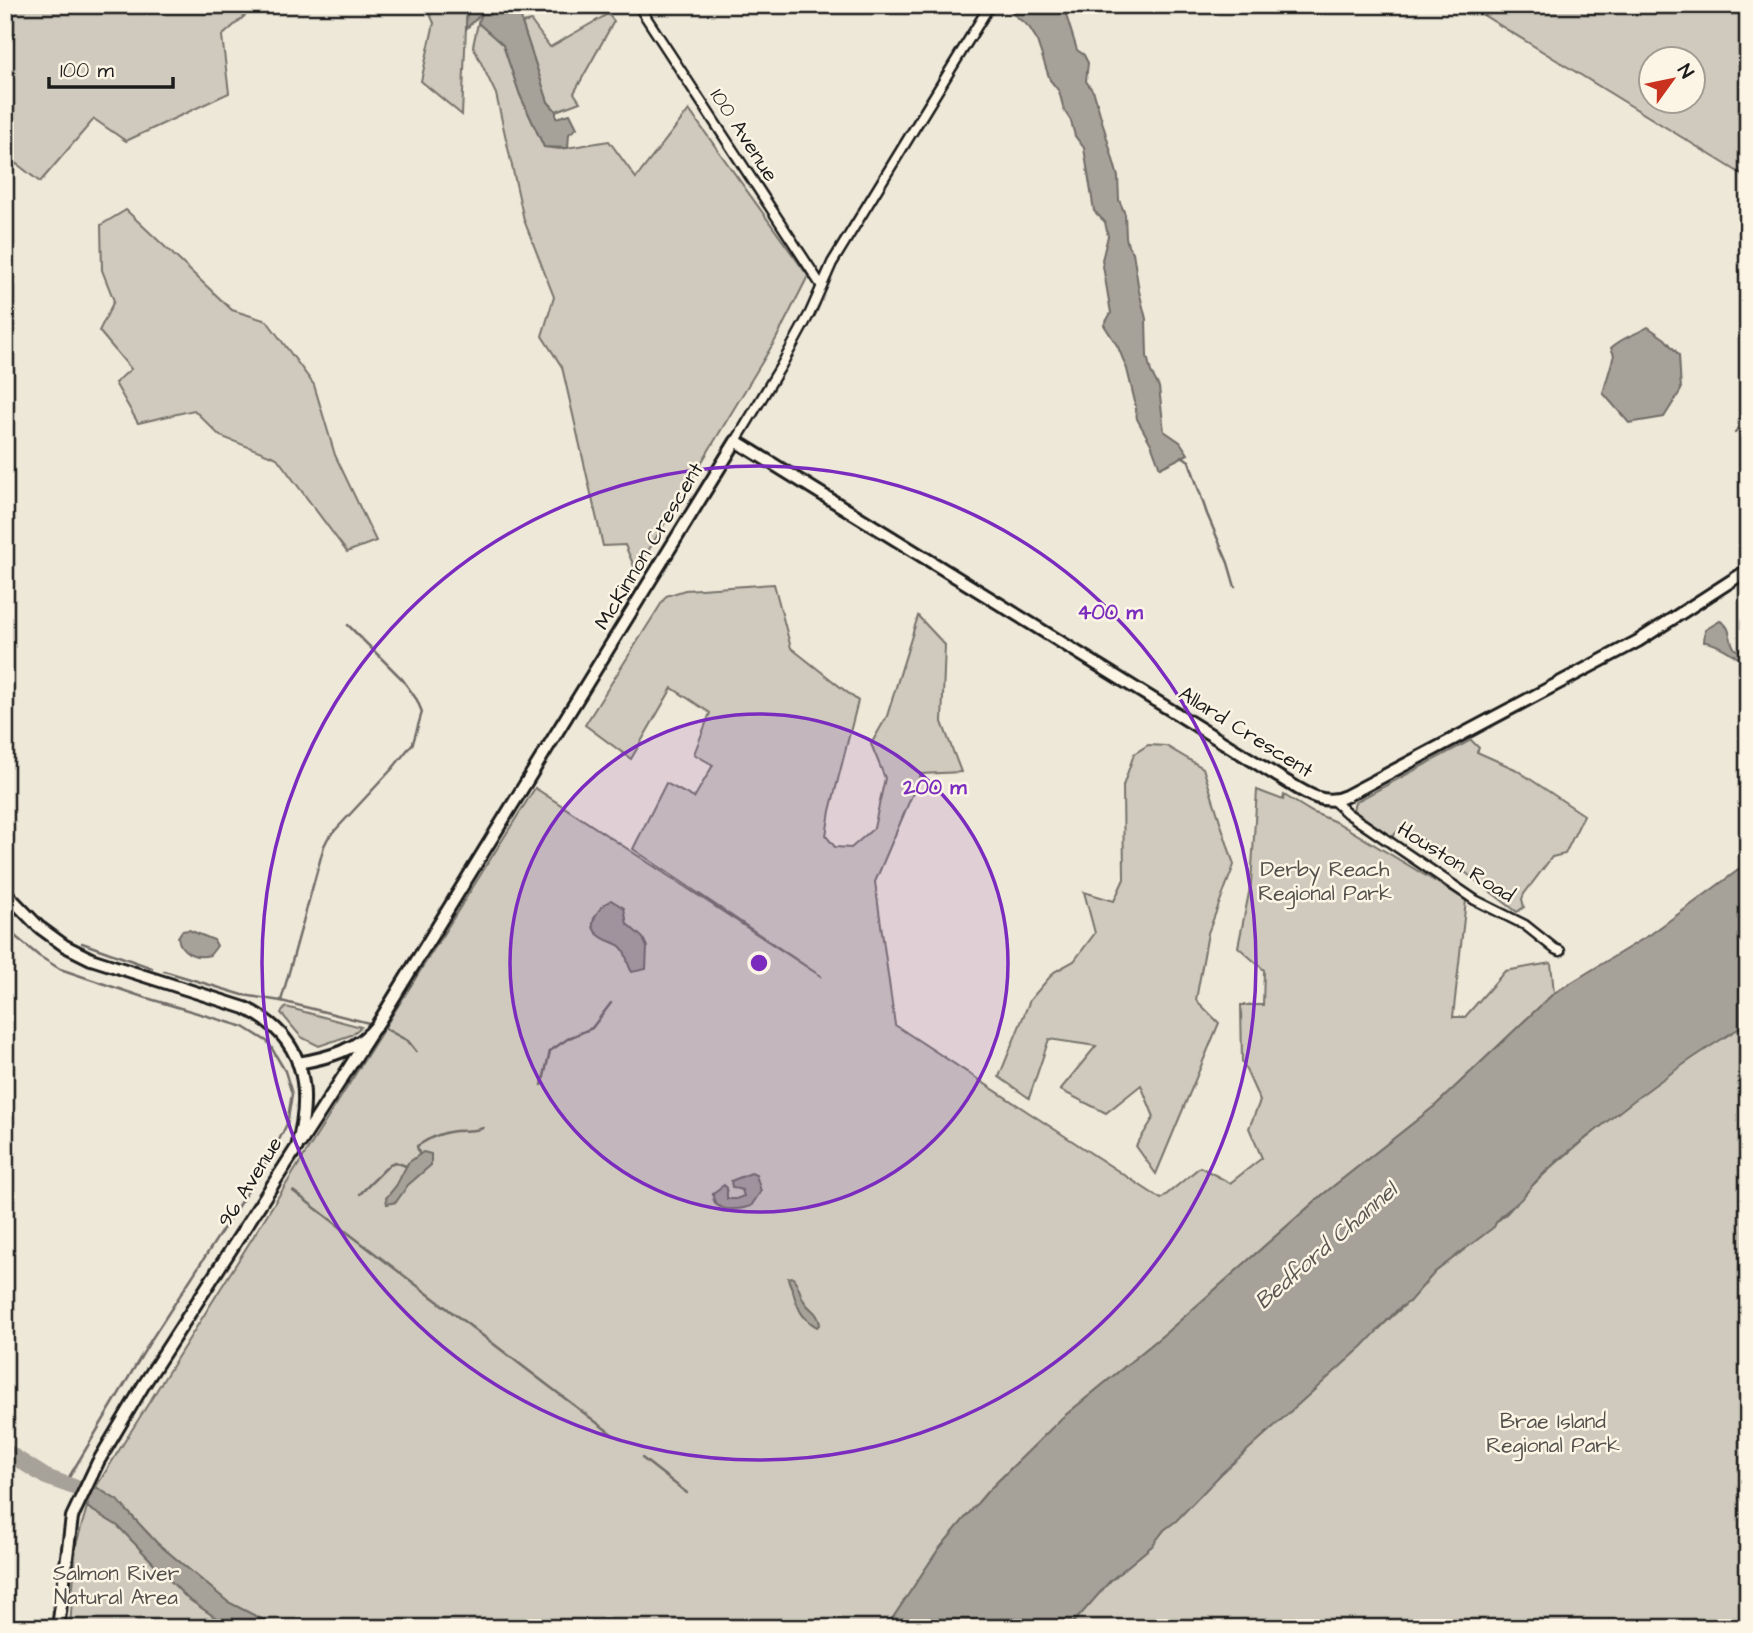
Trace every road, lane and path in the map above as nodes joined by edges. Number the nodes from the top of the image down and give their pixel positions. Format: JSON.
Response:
{"nodes":[{"id":1,"x":638,"y":5,"type":"edge"},
{"id":2,"x":990,"y":5,"type":"edge"},
{"id":3,"x":821,"y":285,"type":"junction"},
{"id":4,"x":736,"y":440,"type":"junction"},
{"id":5,"x":1748,"y":570,"type":"edge"},
{"id":6,"x":1334,"y":801,"type":"junction"},
{"id":7,"x":5,"y":892,"type":"edge"},
{"id":8,"x":1560,"y":951,"type":"dead end"},
{"id":9,"x":373,"y":1029,"type":"junction"},
{"id":10,"x":298,"y":1063,"type":"junction"},
{"id":11,"x":297,"y":1147,"type":"junction"},
{"id":12,"x":58,"y":1628,"type":"edge"}],
"edges":[{"from":1,"to":3,"type":"street","name":"100 Avenue"},
{"from":2,"to":3,"type":"street","name":"McKinnon Crescent"},
{"from":3,"to":4,"type":"street","name":"McKinnon Crescent"},
{"from":4,"to":6,"type":"street","name":"Allard Crescent"},
{"from":4,"to":9,"type":"street","name":"McKinnon Crescent"},
{"from":5,"to":6,"type":"street"},
{"from":6,"to":8,"type":"street","name":"Houston Road"},
{"from":7,"to":10,"type":"street","name":"96 Avenue"},
{"from":9,"to":10,"type":"street","name":"McKinnon Crescent"},
{"from":9,"to":11,"type":"street"},
{"from":10,"to":11,"type":"street","name":"96 Avenue"},
{"from":11,"to":12,"type":"street","name":"96 Avenue"}]}
